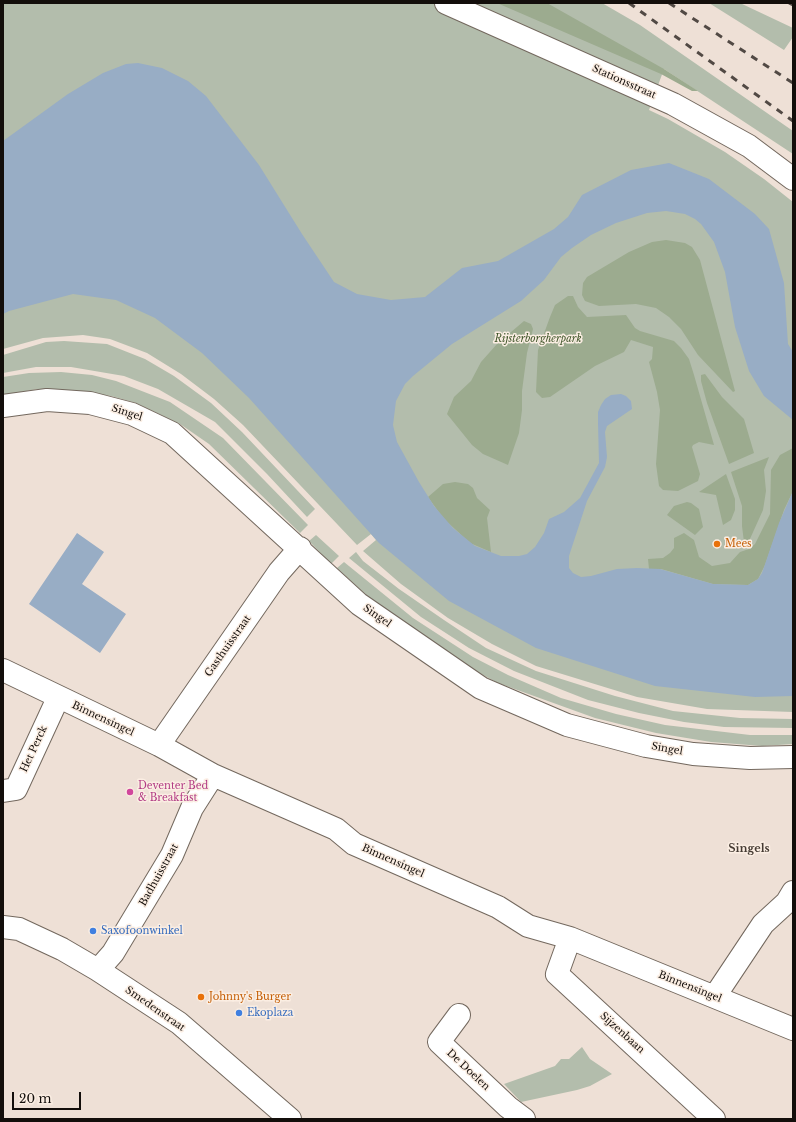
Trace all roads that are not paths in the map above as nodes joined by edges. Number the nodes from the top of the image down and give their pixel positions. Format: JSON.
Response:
{"nodes":[{"id":1,"x":446,"y":3,"type":"edge"},
{"id":2,"x":793,"y":179,"type":"edge"},
{"id":3,"x":3,"y":406,"type":"edge"},
{"id":4,"x":300,"y":548,"type":"junction"},
{"id":5,"x":3,"y":670,"type":"edge"},
{"id":6,"x":58,"y":698,"type":"junction"},
{"id":7,"x":159,"y":745,"type":"junction"},
{"id":8,"x":793,"y":757,"type":"edge"},
{"id":9,"x":213,"y":775,"type":"junction"},
{"id":10,"x":3,"y":791,"type":"edge"},
{"id":11,"x":793,"y":892,"type":"edge"},
{"id":12,"x":3,"y":927,"type":"edge"},
{"id":13,"x":570,"y":938,"type":"junction"},
{"id":14,"x":98,"y":970,"type":"junction"},
{"id":15,"x":715,"y":996,"type":"junction"},
{"id":16,"x":459,"y":1015,"type":"dead end"},
{"id":17,"x":793,"y":1029,"type":"edge"},
{"id":18,"x":290,"y":1119,"type":"edge"},
{"id":19,"x":524,"y":1119,"type":"edge"},
{"id":20,"x":714,"y":1119,"type":"edge"}],
"edges":[{"from":1,"to":2,"type":"street","name":"Stationsstraat"},
{"from":3,"to":4,"type":"street","name":"Singel"},
{"from":4,"to":7,"type":"street","name":"Gasthuisstraat"},
{"from":4,"to":8,"type":"street","name":"Singel"},
{"from":5,"to":6,"type":"street","name":"Binnensingel"},
{"from":6,"to":7,"type":"street","name":"Binnensingel"},
{"from":6,"to":10,"type":"street","name":"Het Perck"},
{"from":7,"to":9,"type":"street","name":"Binnensingel"},
{"from":9,"to":13,"type":"street","name":"Binnensingel"},
{"from":9,"to":14,"type":"street","name":"Badhuisstraat"},
{"from":11,"to":15,"type":"street"},
{"from":12,"to":14,"type":"street","name":"Smedenstraat"},
{"from":13,"to":15,"type":"street","name":"Binnensingel"},
{"from":13,"to":20,"type":"street","name":"Sijzenbaan"},
{"from":14,"to":18,"type":"street","name":"Smedenstraat"},
{"from":15,"to":17,"type":"street","name":"Binnensingel"},
{"from":16,"to":19,"type":"street","name":"De Doelen"}]}
